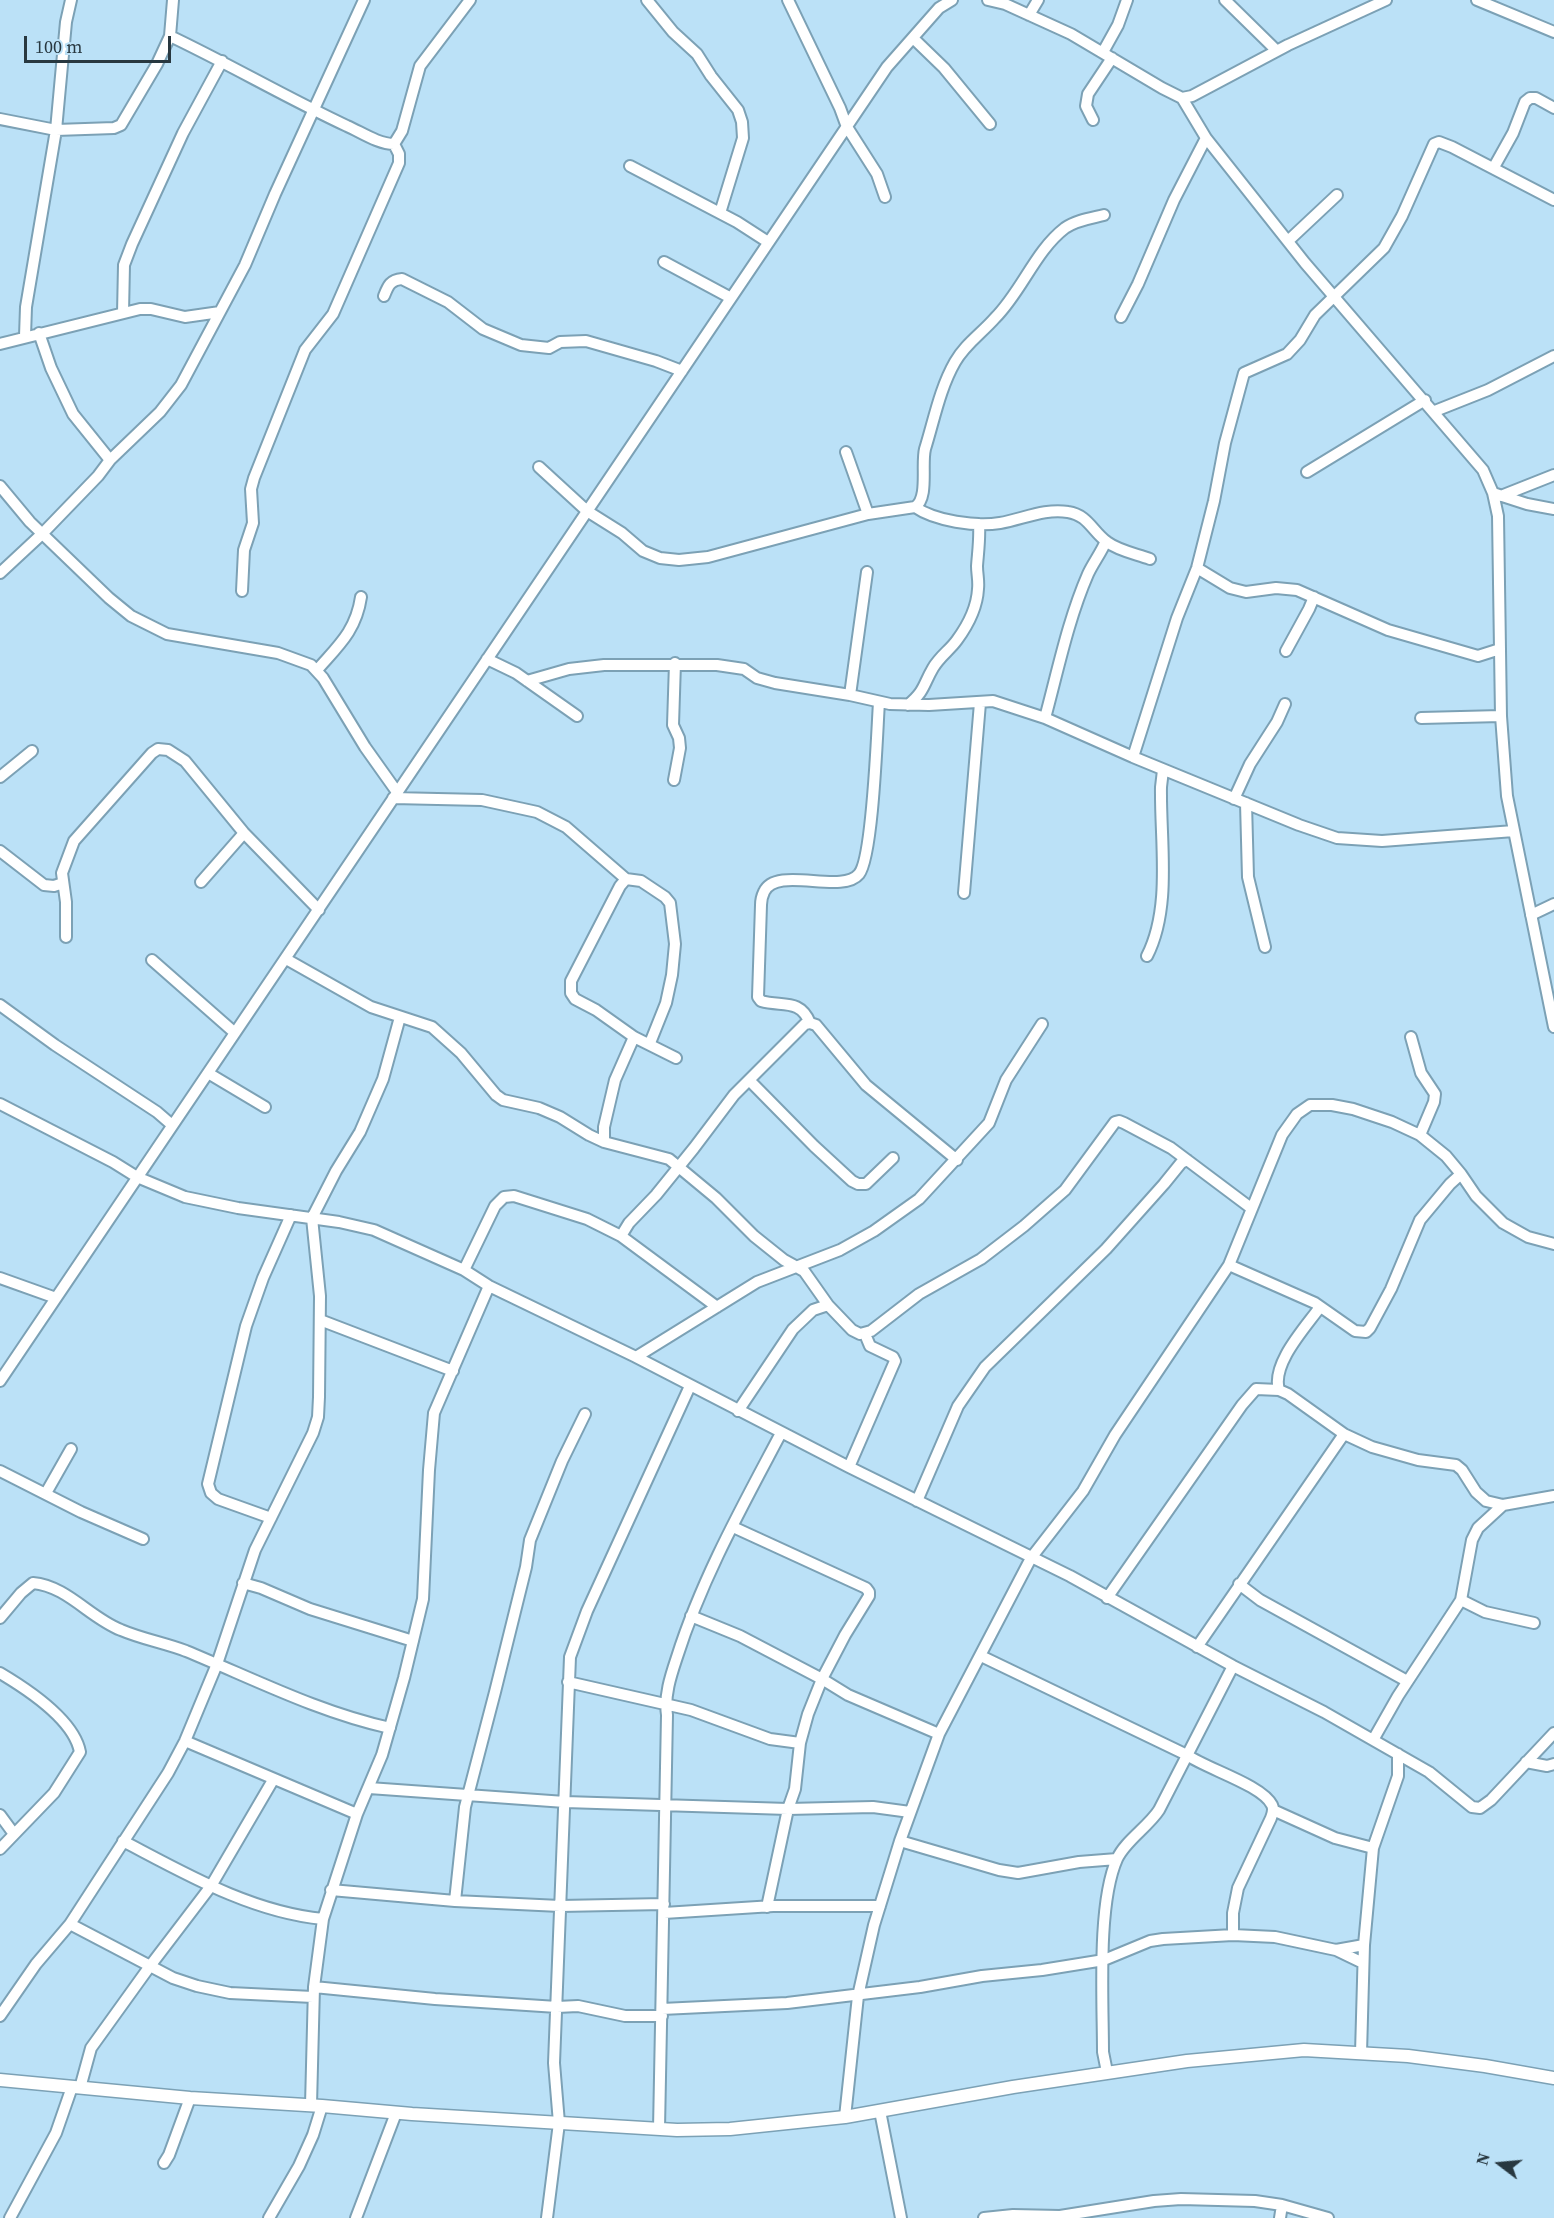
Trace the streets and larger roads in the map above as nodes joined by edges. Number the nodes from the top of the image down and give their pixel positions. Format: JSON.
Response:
{"nodes":[{"id":1,"x":71,"y":0,"type":"edge"},
{"id":2,"x":173,"y":0,"type":"edge"},
{"id":3,"x":364,"y":0,"type":"edge"},
{"id":4,"x":470,"y":0,"type":"edge"},
{"id":5,"x":647,"y":0,"type":"edge"},
{"id":6,"x":788,"y":0,"type":"edge"},
{"id":7,"x":952,"y":0,"type":"edge"},
{"id":8,"x":988,"y":0,"type":"edge"},
{"id":9,"x":1038,"y":0,"type":"edge"},
{"id":10,"x":1127,"y":0,"type":"edge"},
{"id":11,"x":1225,"y":0,"type":"edge"},
{"id":12,"x":1386,"y":0,"type":"edge"},
{"id":13,"x":1477,"y":0,"type":"edge"},
{"id":14,"x":1029,"y":15,"type":"junction"},
{"id":15,"x":1554,"y":32,"type":"edge"},
{"id":16,"x":170,"y":36,"type":"junction"},
{"id":17,"x":913,"y":38,"type":"junction"},
{"id":18,"x":1277,"y":51,"type":"junction"},
{"id":19,"x":1108,"y":55,"type":"junction"},
{"id":20,"x":222,"y":61,"type":"junction"},
{"id":21,"x":1182,"y":98,"type":"junction"},
{"id":22,"x":1554,"y":108,"type":"edge"},
{"id":23,"x":314,"y":110,"type":"junction"},
{"id":24,"x":0,"y":118,"type":"edge"},
{"id":25,"x":1093,"y":120,"type":"dead end"},
{"id":26,"x":990,"y":124,"type":"dead end"},
{"id":27,"x":847,"y":127,"type":"junction"},
{"id":28,"x":56,"y":129,"type":"junction"},
{"id":29,"x":1206,"y":138,"type":"junction"},
{"id":30,"x":394,"y":144,"type":"junction"},
{"id":31,"x":630,"y":166,"type":"dead end"},
{"id":32,"x":1494,"y":168,"type":"junction"},
{"id":33,"x":1337,"y":195,"type":"dead end"},
{"id":34,"x":885,"y":197,"type":"dead end"},
{"id":35,"x":1554,"y":200,"type":"edge"},
{"id":36,"x":720,"y":213,"type":"junction"},
{"id":37,"x":1104,"y":215,"type":"dead end"},
{"id":38,"x":1288,"y":241,"type":"junction"},
{"id":39,"x":768,"y":242,"type":"junction"},
{"id":40,"x":664,"y":262,"type":"dead end"},
{"id":41,"x":384,"y":296,"type":"dead end"},
{"id":42,"x":731,"y":298,"type":"junction"},
{"id":43,"x":1334,"y":298,"type":"junction"},
{"id":44,"x":123,"y":312,"type":"junction"},
{"id":45,"x":220,"y":312,"type":"junction"},
{"id":46,"x":1121,"y":317,"type":"dead end"},
{"id":47,"x":39,"y":333,"type":"junction"},
{"id":48,"x":25,"y":336,"type":"junction"},
{"id":49,"x":0,"y":344,"type":"edge"},
{"id":50,"x":1554,"y":356,"type":"edge"},
{"id":51,"x":682,"y":371,"type":"junction"},
{"id":52,"x":1425,"y":400,"type":"junction"},
{"id":53,"x":1435,"y":411,"type":"junction"},
{"id":54,"x":846,"y":452,"type":"dead end"},
{"id":55,"x":110,"y":460,"type":"junction"},
{"id":56,"x":539,"y":467,"type":"dead end"},
{"id":57,"x":1307,"y":472,"type":"dead end"},
{"id":58,"x":1554,"y":475,"type":"edge"},
{"id":59,"x":0,"y":486,"type":"edge"},
{"id":60,"x":1497,"y":494,"type":"junction"},
{"id":61,"x":915,"y":507,"type":"junction"},
{"id":62,"x":1554,"y":509,"type":"edge"},
{"id":63,"x":587,"y":511,"type":"junction"},
{"id":64,"x":867,"y":514,"type":"junction"},
{"id":65,"x":979,"y":525,"type":"junction"},
{"id":66,"x":42,"y":534,"type":"junction"},
{"id":67,"x":1106,"y":541,"type":"junction"},
{"id":68,"x":1150,"y":559,"type":"dead end"},
{"id":69,"x":1197,"y":568,"type":"junction"},
{"id":70,"x":867,"y":572,"type":"dead end"},
{"id":71,"x":0,"y":573,"type":"edge"},
{"id":72,"x":242,"y":591,"type":"dead end"},
{"id":73,"x":361,"y":597,"type":"dead end"},
{"id":74,"x":1314,"y":597,"type":"junction"},
{"id":75,"x":1500,"y":649,"type":"junction"},
{"id":76,"x":1286,"y":651,"type":"dead end"},
{"id":77,"x":487,"y":659,"type":"junction"},
{"id":78,"x":675,"y":663,"type":"junction"},
{"id":79,"x":317,"y":670,"type":"junction"},
{"id":80,"x":527,"y":681,"type":"junction"},
{"id":81,"x":850,"y":695,"type":"junction"},
{"id":82,"x":879,"y":702,"type":"junction"},
{"id":83,"x":980,"y":703,"type":"junction"},
{"id":84,"x":1285,"y":704,"type":"dead end"},
{"id":85,"x":908,"y":705,"type":"junction"},
{"id":86,"x":577,"y":716,"type":"dead end"},
{"id":87,"x":1500,"y":716,"type":"junction"},
{"id":88,"x":1045,"y":718,"type":"junction"},
{"id":89,"x":1421,"y":718,"type":"dead end"},
{"id":90,"x":32,"y":751,"type":"dead end"},
{"id":91,"x":1133,"y":757,"type":"junction"},
{"id":92,"x":1163,"y":770,"type":"junction"},
{"id":93,"x":0,"y":777,"type":"edge"},
{"id":94,"x":674,"y":780,"type":"dead end"},
{"id":95,"x":395,"y":795,"type":"junction"},
{"id":96,"x":1234,"y":799,"type":"junction"},
{"id":97,"x":1246,"y":803,"type":"junction"},
{"id":98,"x":1514,"y":831,"type":"junction"},
{"id":99,"x":244,"y":833,"type":"junction"},
{"id":100,"x":0,"y":851,"type":"edge"},
{"id":101,"x":626,"y":879,"type":"junction"},
{"id":102,"x":201,"y":882,"type":"dead end"},
{"id":103,"x":63,"y":883,"type":"junction"},
{"id":104,"x":964,"y":893,"type":"dead end"},
{"id":105,"x":1554,"y":904,"type":"edge"},
{"id":106,"x":319,"y":910,"type":"junction"},
{"id":107,"x":1531,"y":915,"type":"junction"},
{"id":108,"x":66,"y":937,"type":"dead end"},
{"id":109,"x":1265,"y":947,"type":"dead end"},
{"id":110,"x":1147,"y":956,"type":"dead end"},
{"id":111,"x":286,"y":959,"type":"junction"},
{"id":112,"x":152,"y":960,"type":"dead end"},
{"id":113,"x":1552,"y":1004,"type":"edge"},
{"id":114,"x":0,"y":1005,"type":"edge"},
{"id":115,"x":400,"y":1017,"type":"junction"},
{"id":116,"x":810,"y":1023,"type":"junction"},
{"id":117,"x":1042,"y":1024,"type":"dead end"},
{"id":118,"x":1554,"y":1027,"type":"edge"},
{"id":119,"x":235,"y":1033,"type":"junction"},
{"id":120,"x":634,"y":1037,"type":"junction"},
{"id":121,"x":1412,"y":1037,"type":"dead end"},
{"id":122,"x":650,"y":1043,"type":"junction"},
{"id":123,"x":676,"y":1058,"type":"dead end"},
{"id":124,"x":208,"y":1073,"type":"junction"},
{"id":125,"x":749,"y":1080,"type":"junction"},
{"id":126,"x":0,"y":1104,"type":"edge"},
{"id":127,"x":265,"y":1107,"type":"dead end"},
{"id":128,"x":172,"y":1125,"type":"junction"},
{"id":129,"x":1420,"y":1136,"type":"junction"},
{"id":130,"x":604,"y":1142,"type":"junction"},
{"id":131,"x":893,"y":1158,"type":"dead end"},
{"id":132,"x":957,"y":1160,"type":"junction"},
{"id":133,"x":1187,"y":1160,"type":"junction"},
{"id":134,"x":679,"y":1166,"type":"junction"},
{"id":135,"x":1461,"y":1174,"type":"junction"},
{"id":136,"x":138,"y":1177,"type":"junction"},
{"id":137,"x":1251,"y":1208,"type":"junction"},
{"id":138,"x":291,"y":1215,"type":"junction"},
{"id":139,"x":312,"y":1218,"type":"junction"},
{"id":140,"x":621,"y":1236,"type":"junction"},
{"id":141,"x":1554,"y":1244,"type":"edge"},
{"id":142,"x":1229,"y":1265,"type":"junction"},
{"id":143,"x":797,"y":1266,"type":"junction"},
{"id":144,"x":464,"y":1270,"type":"junction"},
{"id":145,"x":0,"y":1278,"type":"edge"},
{"id":146,"x":489,"y":1286,"type":"junction"},
{"id":147,"x":56,"y":1298,"type":"junction"},
{"id":148,"x":828,"y":1305,"type":"junction"},
{"id":149,"x":717,"y":1307,"type":"junction"},
{"id":150,"x":1320,"y":1307,"type":"junction"},
{"id":151,"x":320,"y":1320,"type":"junction"},
{"id":152,"x":865,"y":1334,"type":"junction"},
{"id":153,"x":636,"y":1358,"type":"junction"},
{"id":154,"x":453,"y":1371,"type":"junction"},
{"id":155,"x":0,"y":1381,"type":"edge"},
{"id":156,"x":690,"y":1386,"type":"junction"},
{"id":157,"x":1279,"y":1390,"type":"junction"},
{"id":158,"x":738,"y":1411,"type":"junction"},
{"id":159,"x":585,"y":1414,"type":"dead end"},
{"id":160,"x":782,"y":1433,"type":"junction"},
{"id":161,"x":1344,"y":1434,"type":"junction"},
{"id":162,"x":71,"y":1449,"type":"dead end"},
{"id":163,"x":849,"y":1467,"type":"junction"},
{"id":164,"x":0,"y":1471,"type":"edge"},
{"id":165,"x":46,"y":1493,"type":"junction"},
{"id":166,"x":1554,"y":1497,"type":"edge"},
{"id":167,"x":917,"y":1501,"type":"junction"},
{"id":168,"x":1486,"y":1501,"type":"junction"},
{"id":169,"x":1503,"y":1504,"type":"junction"},
{"id":170,"x":271,"y":1518,"type":"junction"},
{"id":171,"x":1487,"y":1518,"type":"junction"},
{"id":172,"x":733,"y":1527,"type":"junction"},
{"id":173,"x":143,"y":1539,"type":"dead end"},
{"id":174,"x":1031,"y":1558,"type":"junction"},
{"id":175,"x":243,"y":1583,"type":"junction"},
{"id":176,"x":1239,"y":1584,"type":"junction"},
{"id":177,"x":1107,"y":1598,"type":"junction"},
{"id":178,"x":1461,"y":1600,"type":"junction"},
{"id":179,"x":691,"y":1616,"type":"junction"},
{"id":180,"x":0,"y":1618,"type":"edge"},
{"id":181,"x":1534,"y":1623,"type":"dead end"},
{"id":182,"x":413,"y":1641,"type":"junction"},
{"id":183,"x":1197,"y":1647,"type":"junction"},
{"id":184,"x":981,"y":1656,"type":"junction"},
{"id":185,"x":217,"y":1664,"type":"junction"},
{"id":186,"x":1233,"y":1666,"type":"junction"},
{"id":187,"x":0,"y":1673,"type":"edge"},
{"id":188,"x":822,"y":1679,"type":"junction"},
{"id":189,"x":1407,"y":1681,"type":"junction"},
{"id":190,"x":568,"y":1682,"type":"junction"},
{"id":191,"x":665,"y":1704,"type":"junction"},
{"id":192,"x":390,"y":1728,"type":"junction"},
{"id":193,"x":1554,"y":1733,"type":"edge"},
{"id":194,"x":939,"y":1734,"type":"junction"},
{"id":195,"x":1373,"y":1740,"type":"junction"},
{"id":196,"x":185,"y":1741,"type":"junction"},
{"id":197,"x":800,"y":1743,"type":"junction"},
{"id":198,"x":1398,"y":1754,"type":"junction"},
{"id":199,"x":1187,"y":1755,"type":"junction"},
{"id":200,"x":1526,"y":1762,"type":"junction"},
{"id":201,"x":1414,"y":1763,"type":"junction"},
{"id":202,"x":1552,"y":1767,"type":"edge"},
{"id":203,"x":1398,"y":1776,"type":"junction"},
{"id":204,"x":273,"y":1780,"type":"junction"},
{"id":205,"x":369,"y":1788,"type":"junction"},
{"id":206,"x":467,"y":1797,"type":"junction"},
{"id":207,"x":565,"y":1802,"type":"junction"},
{"id":208,"x":666,"y":1806,"type":"junction"},
{"id":209,"x":788,"y":1809,"type":"junction"},
{"id":210,"x":1273,"y":1810,"type":"junction"},
{"id":211,"x":909,"y":1812,"type":"junction"},
{"id":212,"x":357,"y":1814,"type":"junction"},
{"id":213,"x":0,"y":1815,"type":"edge"},
{"id":214,"x":14,"y":1834,"type":"junction"},
{"id":215,"x":123,"y":1841,"type":"junction"},
{"id":216,"x":900,"y":1841,"type":"junction"},
{"id":217,"x":1372,"y":1848,"type":"junction"},
{"id":218,"x":0,"y":1849,"type":"edge"},
{"id":219,"x":1117,"y":1859,"type":"junction"},
{"id":220,"x":211,"y":1886,"type":"junction"},
{"id":221,"x":332,"y":1890,"type":"junction"},
{"id":222,"x":455,"y":1900,"type":"junction"},
{"id":223,"x":560,"y":1906,"type":"junction"},
{"id":224,"x":768,"y":1906,"type":"junction"},
{"id":225,"x":880,"y":1906,"type":"junction"},
{"id":226,"x":664,"y":1908,"type":"junction"},
{"id":227,"x":323,"y":1919,"type":"junction"},
{"id":228,"x":70,"y":1924,"type":"junction"},
{"id":229,"x":1233,"y":1935,"type":"junction"},
{"id":230,"x":1364,"y":1945,"type":"junction"},
{"id":231,"x":1336,"y":1950,"type":"junction"},
{"id":232,"x":1104,"y":1960,"type":"junction"},
{"id":233,"x":1363,"y":1963,"type":"junction"},
{"id":234,"x":150,"y":1966,"type":"junction"},
{"id":235,"x":313,"y":1992,"type":"junction"},
{"id":236,"x":858,"y":1996,"type":"junction"},
{"id":237,"x":557,"y":2007,"type":"junction"},
{"id":238,"x":662,"y":2013,"type":"junction"},
{"id":239,"x":0,"y":2016,"type":"edge"},
{"id":240,"x":1361,"y":2053,"type":"junction"},
{"id":241,"x":1107,"y":2073,"type":"junction"},
{"id":242,"x":1554,"y":2078,"type":"edge"},
{"id":243,"x":0,"y":2080,"type":"edge"},
{"id":244,"x":76,"y":2087,"type":"junction"},
{"id":245,"x":190,"y":2098,"type":"junction"},
{"id":246,"x":317,"y":2106,"type":"junction"},
{"id":247,"x":880,"y":2111,"type":"junction"},
{"id":248,"x":396,"y":2113,"type":"junction"},
{"id":249,"x":845,"y":2117,"type":"junction"},
{"id":250,"x":559,"y":2123,"type":"junction"},
{"id":251,"x":659,"y":2129,"type":"junction"},
{"id":252,"x":164,"y":2163,"type":"dead end"},
{"id":253,"x":1282,"y":2205,"type":"junction"},
{"id":254,"x":10,"y":2218,"type":"edge"},
{"id":255,"x":269,"y":2218,"type":"edge"},
{"id":256,"x":356,"y":2218,"type":"edge"},
{"id":257,"x":547,"y":2218,"type":"edge"},
{"id":258,"x":901,"y":2218,"type":"edge"},
{"id":259,"x":984,"y":2218,"type":"edge"},
{"id":260,"x":1280,"y":2218,"type":"edge"},
{"id":261,"x":1329,"y":2218,"type":"edge"}],
"edges":[{"from":1,"to":28,"type":"street"},
{"from":2,"to":16,"type":"street"},
{"from":3,"to":23,"type":"street"},
{"from":4,"to":30,"type":"street"},
{"from":5,"to":36,"type":"street"},
{"from":6,"to":27,"type":"street"},
{"from":7,"to":17,"type":"street"},
{"from":8,"to":14,"type":"street"},
{"from":9,"to":14,"type":"street"},
{"from":10,"to":19,"type":"street"},
{"from":11,"to":18,"type":"street"},
{"from":12,"to":18,"type":"street"},
{"from":13,"to":15,"type":"street"},
{"from":14,"to":19,"type":"street"},
{"from":16,"to":20,"type":"street"},
{"from":16,"to":28,"type":"street"},
{"from":17,"to":26,"type":"street"},
{"from":17,"to":27,"type":"street"},
{"from":18,"to":21,"type":"street"},
{"from":19,"to":21,"type":"street"},
{"from":19,"to":25,"type":"street"},
{"from":20,"to":23,"type":"street"},
{"from":20,"to":44,"type":"street"},
{"from":21,"to":29,"type":"street"},
{"from":22,"to":32,"type":"street"},
{"from":23,"to":30,"type":"street"},
{"from":23,"to":45,"type":"street"},
{"from":24,"to":28,"type":"street"},
{"from":27,"to":34,"type":"street"},
{"from":27,"to":39,"type":"street"},
{"from":28,"to":48,"type":"street"},
{"from":29,"to":38,"type":"street"},
{"from":29,"to":46,"type":"street"},
{"from":30,"to":72,"type":"street"},
{"from":31,"to":36,"type":"street"},
{"from":32,"to":35,"type":"street"},
{"from":32,"to":43,"type":"street"},
{"from":33,"to":38,"type":"street"},
{"from":36,"to":39,"type":"street"},
{"from":37,"to":61,"type":"street"},
{"from":38,"to":43,"type":"street"},
{"from":39,"to":42,"type":"street"},
{"from":40,"to":42,"type":"street"},
{"from":41,"to":51,"type":"street"},
{"from":42,"to":51,"type":"street"},
{"from":43,"to":52,"type":"street"},
{"from":43,"to":69,"type":"street"},
{"from":44,"to":45,"type":"street"},
{"from":44,"to":47,"type":"street"},
{"from":45,"to":55,"type":"street"},
{"from":47,"to":48,"type":"street"},
{"from":47,"to":55,"type":"street"},
{"from":48,"to":49,"type":"street"},
{"from":50,"to":53,"type":"street"},
{"from":51,"to":63,"type":"street"},
{"from":52,"to":53,"type":"street"},
{"from":52,"to":57,"type":"street"},
{"from":53,"to":60,"type":"street"},
{"from":54,"to":64,"type":"street"},
{"from":55,"to":66,"type":"street"},
{"from":56,"to":63,"type":"street"},
{"from":58,"to":60,"type":"street"},
{"from":59,"to":66,"type":"street"},
{"from":60,"to":62,"type":"street"},
{"from":60,"to":75,"type":"street"},
{"from":61,"to":64,"type":"street"},
{"from":61,"to":65,"type":"street"},
{"from":63,"to":64,"type":"street"},
{"from":63,"to":77,"type":"street"},
{"from":65,"to":67,"type":"street"},
{"from":65,"to":85,"type":"street"},
{"from":66,"to":71,"type":"street"},
{"from":66,"to":79,"type":"street"},
{"from":67,"to":68,"type":"street"},
{"from":67,"to":88,"type":"street"},
{"from":69,"to":74,"type":"street"},
{"from":69,"to":91,"type":"street"},
{"from":70,"to":81,"type":"street"},
{"from":73,"to":79,"type":"street"},
{"from":74,"to":75,"type":"street"},
{"from":74,"to":76,"type":"street"},
{"from":75,"to":87,"type":"street"},
{"from":77,"to":80,"type":"street"},
{"from":77,"to":95,"type":"street"},
{"from":78,"to":80,"type":"street"},
{"from":78,"to":81,"type":"street"},
{"from":78,"to":94,"type":"street"},
{"from":79,"to":95,"type":"street"},
{"from":80,"to":86,"type":"street"},
{"from":81,"to":82,"type":"street"},
{"from":82,"to":85,"type":"street"},
{"from":82,"to":116,"type":"street"},
{"from":83,"to":85,"type":"street"},
{"from":83,"to":88,"type":"street"},
{"from":83,"to":104,"type":"street"},
{"from":84,"to":96,"type":"street"},
{"from":87,"to":89,"type":"street"},
{"from":87,"to":98,"type":"street"},
{"from":88,"to":91,"type":"street"},
{"from":90,"to":93,"type":"street"},
{"from":91,"to":92,"type":"street"},
{"from":92,"to":96,"type":"street"},
{"from":92,"to":110,"type":"street"},
{"from":95,"to":101,"type":"street"},
{"from":95,"to":106,"type":"street"},
{"from":96,"to":97,"type":"street"},
{"from":97,"to":98,"type":"street"},
{"from":97,"to":109,"type":"street"},
{"from":98,"to":107,"type":"street"},
{"from":99,"to":102,"type":"street"},
{"from":99,"to":103,"type":"street"},
{"from":99,"to":106,"type":"street"},
{"from":100,"to":103,"type":"street"},
{"from":101,"to":120,"type":"street"},
{"from":101,"to":122,"type":"street"},
{"from":103,"to":108,"type":"street"},
{"from":105,"to":107,"type":"street"},
{"from":106,"to":111,"type":"street"},
{"from":107,"to":113,"type":"street"},
{"from":111,"to":115,"type":"street"},
{"from":111,"to":119,"type":"street"},
{"from":112,"to":119,"type":"street"},
{"from":113,"to":118,"type":"street"},
{"from":114,"to":128,"type":"street"},
{"from":115,"to":130,"type":"street"},
{"from":115,"to":139,"type":"street"},
{"from":116,"to":125,"type":"street"},
{"from":116,"to":132,"type":"street"},
{"from":117,"to":132,"type":"street"},
{"from":119,"to":124,"type":"street"},
{"from":120,"to":122,"type":"street"},
{"from":120,"to":130,"type":"street"},
{"from":121,"to":129,"type":"street"},
{"from":122,"to":123,"type":"street"},
{"from":124,"to":127,"type":"street"},
{"from":124,"to":128,"type":"street"},
{"from":125,"to":131,"type":"street"},
{"from":125,"to":134,"type":"street"},
{"from":126,"to":136,"type":"street"},
{"from":128,"to":136,"type":"street"},
{"from":129,"to":135,"type":"street"},
{"from":129,"to":137,"type":"street"},
{"from":130,"to":134,"type":"street"},
{"from":132,"to":143,"type":"street"},
{"from":133,"to":137,"type":"street"},
{"from":133,"to":152,"type":"street"},
{"from":133,"to":167,"type":"street"},
{"from":134,"to":140,"type":"street"},
{"from":134,"to":143,"type":"street"},
{"from":135,"to":141,"type":"street"},
{"from":135,"to":150,"type":"street"},
{"from":136,"to":138,"type":"street"},
{"from":136,"to":147,"type":"street"},
{"from":137,"to":142,"type":"street"},
{"from":138,"to":139,"type":"street"},
{"from":138,"to":170,"type":"street"},
{"from":139,"to":144,"type":"street"},
{"from":139,"to":151,"type":"street"},
{"from":140,"to":144,"type":"street"},
{"from":140,"to":149,"type":"street"},
{"from":142,"to":150,"type":"street"},
{"from":142,"to":174,"type":"street"},
{"from":143,"to":148,"type":"street"},
{"from":143,"to":149,"type":"street"},
{"from":144,"to":146,"type":"street"},
{"from":145,"to":147,"type":"street"},
{"from":146,"to":153,"type":"street"},
{"from":146,"to":154,"type":"street"},
{"from":147,"to":155,"type":"street"},
{"from":148,"to":152,"type":"street"},
{"from":148,"to":158,"type":"street"},
{"from":149,"to":153,"type":"street"},
{"from":150,"to":157,"type":"street"},
{"from":151,"to":154,"type":"street"},
{"from":151,"to":170,"type":"street"},
{"from":152,"to":163,"type":"street"},
{"from":153,"to":156,"type":"street"},
{"from":154,"to":182,"type":"street"},
{"from":156,"to":158,"type":"street"},
{"from":156,"to":190,"type":"street"},
{"from":157,"to":161,"type":"street"},
{"from":157,"to":177,"type":"street"},
{"from":158,"to":160,"type":"street"},
{"from":159,"to":206,"type":"street"},
{"from":160,"to":163,"type":"street"},
{"from":160,"to":172,"type":"street"},
{"from":161,"to":168,"type":"street"},
{"from":161,"to":176,"type":"street"},
{"from":162,"to":165,"type":"street"},
{"from":163,"to":167,"type":"street"},
{"from":164,"to":165,"type":"street"},
{"from":165,"to":173,"type":"street"},
{"from":166,"to":169,"type":"street"},
{"from":167,"to":174,"type":"street"},
{"from":168,"to":169,"type":"street"},
{"from":168,"to":171,"type":"street"},
{"from":169,"to":171,"type":"street"},
{"from":170,"to":175,"type":"street"},
{"from":171,"to":178,"type":"street"},
{"from":172,"to":179,"type":"street"},
{"from":172,"to":188,"type":"street"},
{"from":174,"to":177,"type":"street"},
{"from":174,"to":184,"type":"street"},
{"from":175,"to":182,"type":"street"},
{"from":175,"to":185,"type":"street"},
{"from":176,"to":183,"type":"street"},
{"from":176,"to":189,"type":"street"},
{"from":177,"to":183,"type":"street"},
{"from":178,"to":181,"type":"street"},
{"from":178,"to":189,"type":"street"},
{"from":179,"to":188,"type":"street"},
{"from":179,"to":191,"type":"street"},
{"from":180,"to":185,"type":"street"},
{"from":182,"to":192,"type":"street"},
{"from":183,"to":186,"type":"street"},
{"from":184,"to":194,"type":"street"},
{"from":184,"to":199,"type":"street"},
{"from":185,"to":192,"type":"street"},
{"from":185,"to":196,"type":"street"},
{"from":186,"to":195,"type":"street"},
{"from":186,"to":199,"type":"street"},
{"from":187,"to":214,"type":"street"},
{"from":188,"to":194,"type":"street"},
{"from":188,"to":197,"type":"street"},
{"from":189,"to":195,"type":"street"},
{"from":190,"to":191,"type":"street"},
{"from":190,"to":207,"type":"street"},
{"from":191,"to":197,"type":"street"},
{"from":191,"to":208,"type":"street"},
{"from":192,"to":205,"type":"street"},
{"from":193,"to":200,"type":"street"},
{"from":194,"to":211,"type":"street"},
{"from":195,"to":198,"type":"street"},
{"from":196,"to":204,"type":"street"},
{"from":196,"to":215,"type":"street"},
{"from":197,"to":209,"type":"street"},
{"from":198,"to":201,"type":"street"},
{"from":198,"to":203,"type":"street"},
{"from":199,"to":210,"type":"street"},
{"from":199,"to":219,"type":"street"},
{"from":200,"to":201,"type":"street"},
{"from":200,"to":202,"type":"street"},
{"from":201,"to":203,"type":"street"},
{"from":203,"to":217,"type":"street"},
{"from":204,"to":212,"type":"street"},
{"from":204,"to":220,"type":"street"},
{"from":205,"to":206,"type":"street"},
{"from":205,"to":212,"type":"street"},
{"from":206,"to":207,"type":"street"},
{"from":206,"to":222,"type":"street"},
{"from":207,"to":208,"type":"street"},
{"from":207,"to":223,"type":"street"},
{"from":208,"to":209,"type":"street"},
{"from":208,"to":226,"type":"street"},
{"from":209,"to":211,"type":"street"},
{"from":209,"to":224,"type":"street"},
{"from":210,"to":217,"type":"street"},
{"from":210,"to":229,"type":"street"},
{"from":211,"to":216,"type":"street"},
{"from":212,"to":221,"type":"street"},
{"from":213,"to":214,"type":"street"},
{"from":214,"to":218,"type":"street"},
{"from":215,"to":220,"type":"street"},
{"from":215,"to":228,"type":"street"},
{"from":216,"to":219,"type":"street"},
{"from":216,"to":225,"type":"street"},
{"from":217,"to":230,"type":"street"},
{"from":219,"to":232,"type":"street"},
{"from":220,"to":227,"type":"street"},
{"from":220,"to":234,"type":"street"},
{"from":221,"to":222,"type":"street"},
{"from":221,"to":227,"type":"street"},
{"from":222,"to":223,"type":"street"},
{"from":223,"to":226,"type":"street"},
{"from":223,"to":237,"type":"street"},
{"from":224,"to":225,"type":"street"},
{"from":224,"to":226,"type":"street"},
{"from":225,"to":236,"type":"street"},
{"from":226,"to":238,"type":"street"},
{"from":227,"to":235,"type":"street"},
{"from":228,"to":234,"type":"street"},
{"from":228,"to":239,"type":"street"},
{"from":229,"to":231,"type":"street"},
{"from":229,"to":232,"type":"street"},
{"from":230,"to":231,"type":"street"},
{"from":230,"to":233,"type":"street"},
{"from":231,"to":233,"type":"street"},
{"from":232,"to":236,"type":"street"},
{"from":232,"to":241,"type":"street"},
{"from":233,"to":240,"type":"street"},
{"from":234,"to":235,"type":"street"},
{"from":234,"to":244,"type":"street"},
{"from":235,"to":237,"type":"street"},
{"from":235,"to":246,"type":"street"},
{"from":236,"to":238,"type":"street"},
{"from":236,"to":249,"type":"street"},
{"from":237,"to":238,"type":"street"},
{"from":237,"to":250,"type":"street"},
{"from":238,"to":251,"type":"street"},
{"from":240,"to":241,"type":"street"},
{"from":240,"to":242,"type":"street"},
{"from":241,"to":247,"type":"street"},
{"from":243,"to":244,"type":"street"},
{"from":244,"to":245,"type":"street"},
{"from":244,"to":254,"type":"street"},
{"from":245,"to":246,"type":"street"},
{"from":245,"to":252,"type":"street"},
{"from":246,"to":248,"type":"street"},
{"from":246,"to":255,"type":"street"},
{"from":247,"to":249,"type":"street"},
{"from":247,"to":258,"type":"street"},
{"from":248,"to":250,"type":"street"},
{"from":248,"to":256,"type":"street"},
{"from":249,"to":251,"type":"street"},
{"from":250,"to":251,"type":"street"},
{"from":250,"to":257,"type":"street"},
{"from":253,"to":259,"type":"street"},
{"from":253,"to":260,"type":"street"},
{"from":253,"to":261,"type":"street"}]}
